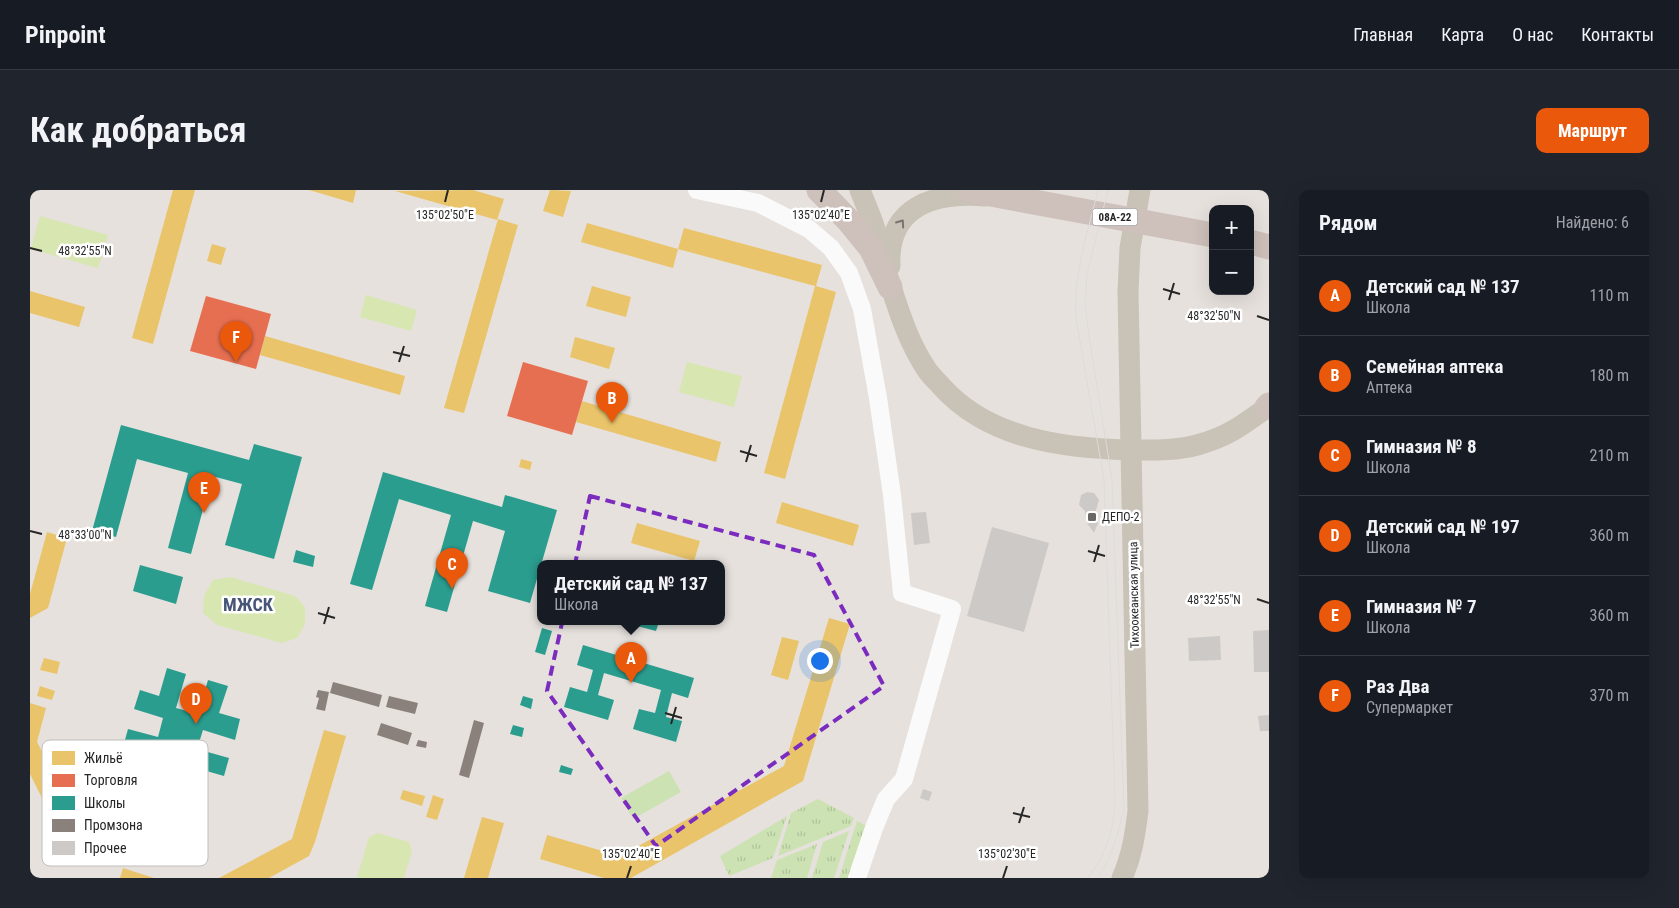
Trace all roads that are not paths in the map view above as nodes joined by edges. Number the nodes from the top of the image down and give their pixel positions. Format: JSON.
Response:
{"nodes":[{"id":1,"x":697,"y":190,"type":"edge"},
{"id":2,"x":818,"y":190,"type":"edge"},
{"id":3,"x":860,"y":190,"type":"edge"},
{"id":4,"x":969,"y":190,"type":"edge"},
{"id":5,"x":1140,"y":190,"type":"edge"},
{"id":6,"x":1018,"y":199,"type":"junction"},
{"id":7,"x":1209,"y":234,"type":"edge"},
{"id":8,"x":1254,"y":243,"type":"edge"},
{"id":9,"x":1269,"y":245,"type":"edge"},
{"id":10,"x":890,"y":287,"type":"junction"},
{"id":11,"x":1268,"y":406,"type":"edge"},
{"id":12,"x":1132,"y":450,"type":"junction"},
{"id":13,"x":857,"y":878,"type":"edge"},
{"id":14,"x":1122,"y":878,"type":"edge"}],
"edges":[{"from":1,"to":13,"type":"street"},
{"from":2,"to":10,"type":"highway"},
{"from":3,"to":10,"type":"main road"},
{"from":4,"to":6,"type":"highway","number":"08А-22"},
{"from":5,"to":12,"type":"main road","name":"Тихоокеанская улица"},
{"from":6,"to":7,"type":"highway","number":"08А-22"},
{"from":10,"to":6,"type":"main road","one_way":true},
{"from":8,"to":9,"type":"highway"},
{"from":10,"to":12,"type":"main road"},
{"from":11,"to":12,"type":"main road"},
{"from":12,"to":14,"type":"main road","name":"Тихоокеанская улица"}]}
